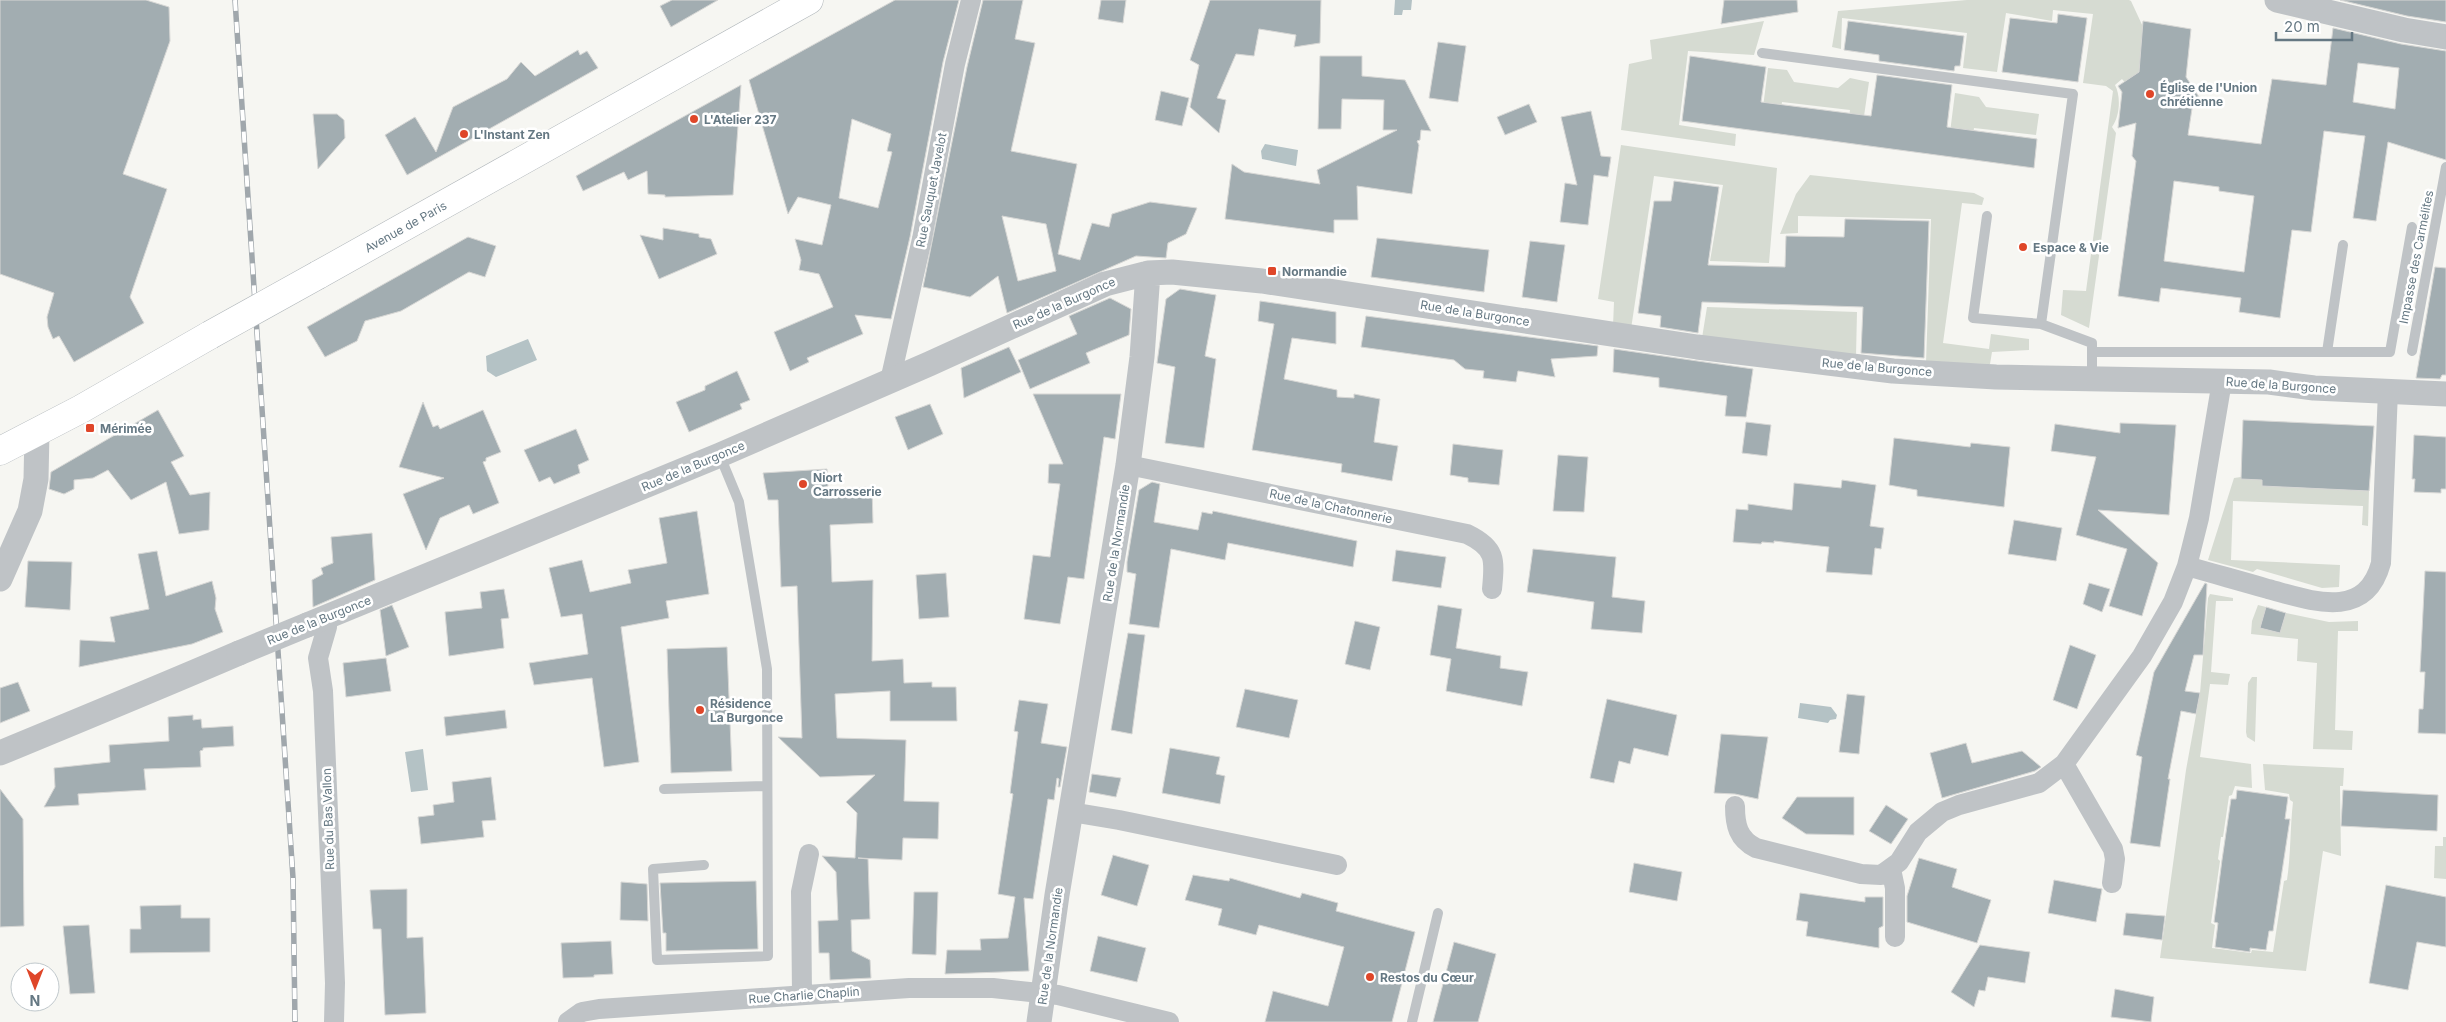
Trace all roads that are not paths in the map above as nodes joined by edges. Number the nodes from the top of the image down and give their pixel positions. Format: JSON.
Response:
{"nodes":[{"id":1,"x":808,"y":0,"type":"edge"},
{"id":2,"x":971,"y":0,"type":"edge"},
{"id":3,"x":2277,"y":0,"type":"edge"},
{"id":4,"x":2446,"y":37,"type":"edge"},
{"id":5,"x":1762,"y":53,"type":"dead end"},
{"id":6,"x":2446,"y":167,"type":"edge"},
{"id":7,"x":1987,"y":216,"type":"dead end"},
{"id":8,"x":2412,"y":227,"type":"dead end"},
{"id":9,"x":2343,"y":246,"type":"dead end"},
{"id":10,"x":1148,"y":273,"type":"junction"},
{"id":11,"x":2041,"y":324,"type":"junction"},
{"id":12,"x":2412,"y":351,"type":"dead end"},
{"id":13,"x":2092,"y":352,"type":"junction"},
{"id":14,"x":2327,"y":352,"type":"junction"},
{"id":15,"x":2092,"y":380,"type":"junction"},
{"id":16,"x":890,"y":381,"type":"junction"},
{"id":17,"x":2222,"y":381,"type":"junction"},
{"id":18,"x":2388,"y":392,"type":"junction"},
{"id":19,"x":2446,"y":394,"type":"edge"},
{"id":20,"x":37,"y":432,"type":"junction"},
{"id":21,"x":0,"y":451,"type":"edge"},
{"id":22,"x":720,"y":455,"type":"junction"},
{"id":23,"x":1128,"y":465,"type":"junction"},
{"id":24,"x":2187,"y":566,"type":"junction"},
{"id":25,"x":0,"y":579,"type":"edge"},
{"id":26,"x":1492,"y":589,"type":"dead end"},
{"id":27,"x":317,"y":622,"type":"junction"},
{"id":28,"x":0,"y":753,"type":"edge"},
{"id":29,"x":2064,"y":764,"type":"junction"},
{"id":30,"x":767,"y":786,"type":"junction"},
{"id":31,"x":664,"y":789,"type":"dead end"},
{"id":32,"x":1735,"y":806,"type":"dead end"},
{"id":33,"x":1071,"y":812,"type":"junction"},
{"id":34,"x":809,"y":854,"type":"dead end"},
{"id":35,"x":704,"y":865,"type":"dead end"},
{"id":36,"x":1337,"y":865,"type":"dead end"},
{"id":37,"x":1891,"y":870,"type":"junction"},
{"id":38,"x":2112,"y":883,"type":"dead end"},
{"id":39,"x":1438,"y":913,"type":"dead end"},
{"id":40,"x":1896,"y":937,"type":"dead end"},
{"id":41,"x":1043,"y":993,"type":"junction"},
{"id":42,"x":802,"y":995,"type":"junction"},
{"id":43,"x":334,"y":1022,"type":"edge"},
{"id":44,"x":568,"y":1022,"type":"edge"},
{"id":45,"x":1039,"y":1022,"type":"edge"},
{"id":46,"x":1169,"y":1022,"type":"edge"},
{"id":47,"x":1412,"y":1022,"type":"edge"}],
"edges":[{"from":1,"to":20,"type":"main road","name":"Avenue de Paris","bridge":true},
{"from":2,"to":16,"type":"street","name":"Rue Sauquet Javelot"},
{"from":3,"to":4,"type":"street"},
{"from":5,"to":11,"type":"lane"},
{"from":6,"to":12,"type":"lane","name":"Impasse des Carmélites"},
{"from":7,"to":11,"type":"lane"},
{"from":8,"to":14,"type":"lane"},
{"from":9,"to":14,"type":"lane"},
{"from":10,"to":15,"type":"street","name":"Rue de la Burgonce"},
{"from":10,"to":16,"type":"street","name":"Rue de la Burgonce"},
{"from":10,"to":23,"type":"street","name":"Rue de la Normandie"},
{"from":11,"to":13,"type":"lane"},
{"from":13,"to":14,"type":"lane"},
{"from":13,"to":15,"type":"lane"},
{"from":15,"to":17,"type":"street","name":"Rue de la Burgonce"},
{"from":16,"to":22,"type":"street","name":"Rue de la Burgonce"},
{"from":17,"to":18,"type":"street","name":"Rue de la Burgonce"},
{"from":17,"to":24,"type":"street"},
{"from":18,"to":19,"type":"street","name":"Rue de la Burgonce"},
{"from":18,"to":24,"type":"street"},
{"from":20,"to":21,"type":"main road","name":"Avenue de Paris"},
{"from":20,"to":25,"type":"street"},
{"from":22,"to":27,"type":"street","name":"Rue de la Burgonce"},
{"from":22,"to":30,"type":"lane"},
{"from":23,"to":26,"type":"street","name":"Rue de la Chatonnerie"},
{"from":23,"to":33,"type":"street","name":"Rue de la Normandie"},
{"from":24,"to":29,"type":"street"},
{"from":27,"to":28,"type":"street","name":"Rue de la Burgonce","bridge":true},
{"from":27,"to":43,"type":"street","name":"Rue du Bas Vallon"},
{"from":29,"to":37,"type":"street"},
{"from":29,"to":38,"type":"street"},
{"from":30,"to":31,"type":"lane"},
{"from":30,"to":35,"type":"lane"},
{"from":32,"to":37,"type":"street"},
{"from":33,"to":36,"type":"street"},
{"from":33,"to":41,"type":"street","name":"Rue de la Normandie"},
{"from":34,"to":42,"type":"street"},
{"from":37,"to":40,"type":"street"},
{"from":39,"to":47,"type":"lane"},
{"from":41,"to":42,"type":"street","name":"Rue Charlie Chaplin"},
{"from":41,"to":45,"type":"street","name":"Rue de la Normandie"},
{"from":41,"to":46,"type":"street","name":"Rue Charlie Chaplin"},
{"from":42,"to":44,"type":"street","name":"Rue Charlie Chaplin"}]}
